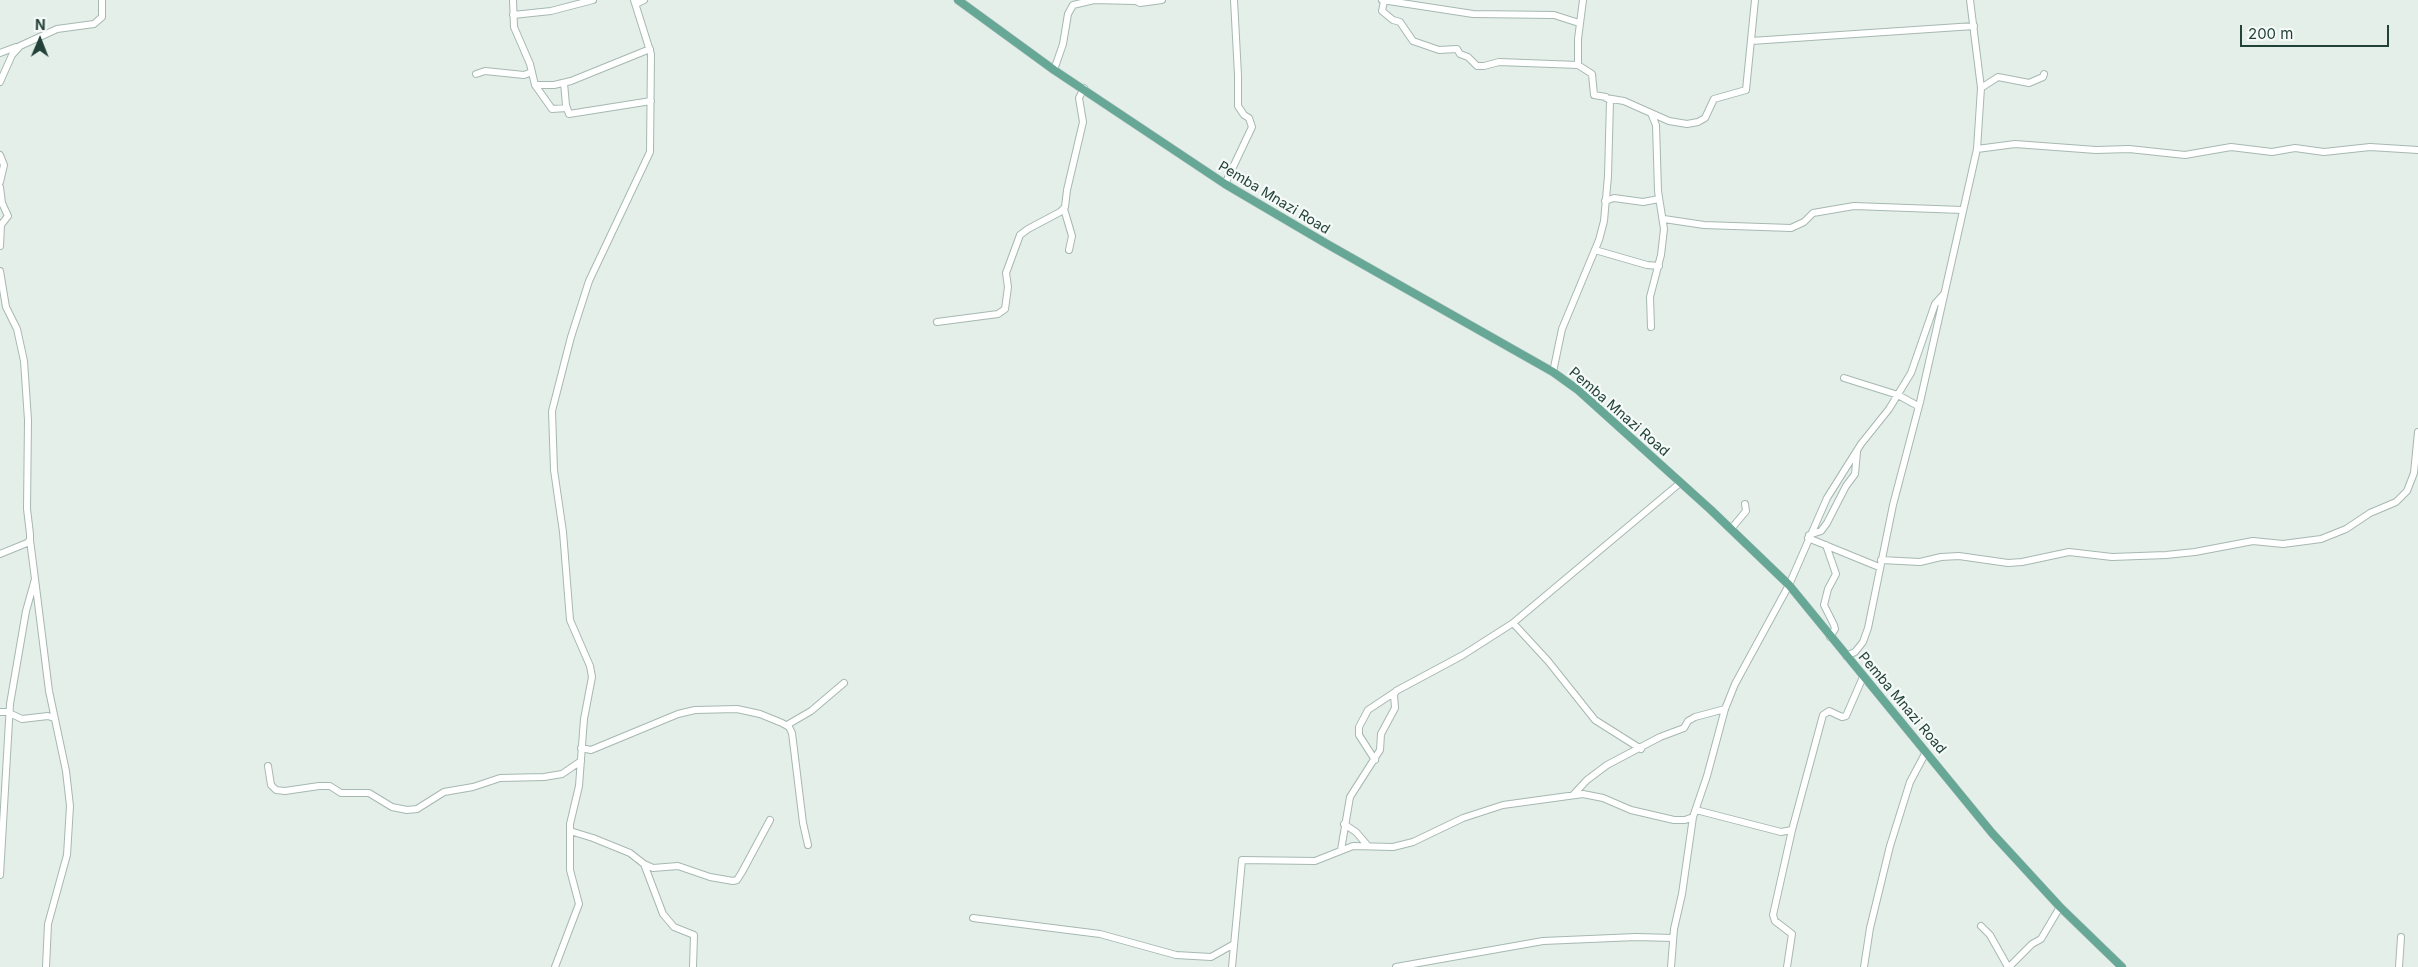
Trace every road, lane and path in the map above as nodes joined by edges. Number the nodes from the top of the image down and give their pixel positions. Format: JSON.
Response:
{"nodes":[{"id":1,"x":102,"y":0,"type":"edge"},
{"id":2,"x":513,"y":0,"type":"edge"},
{"id":3,"x":593,"y":0,"type":"edge"},
{"id":4,"x":644,"y":0,"type":"edge"},
{"id":5,"x":958,"y":0,"type":"edge"},
{"id":6,"x":1162,"y":0,"type":"edge"},
{"id":7,"x":1234,"y":0,"type":"edge"},
{"id":8,"x":1383,"y":0,"type":"edge"},
{"id":9,"x":1583,"y":0,"type":"edge"},
{"id":10,"x":1755,"y":0,"type":"edge"},
{"id":11,"x":1970,"y":0,"type":"edge"},
{"id":12,"x":1134,"y":1,"type":"edge"},
{"id":13,"x":635,"y":2,"type":"edge"},
{"id":14,"x":513,"y":15,"type":"junction"},
{"id":15,"x":1579,"y":23,"type":"junction"},
{"id":16,"x":1974,"y":26,"type":"junction"},
{"id":17,"x":1751,"y":41,"type":"junction"},
{"id":18,"x":20,"y":46,"type":"junction"},
{"id":19,"x":650,"y":48,"type":"junction"},
{"id":20,"x":0,"y":53,"type":"edge"},
{"id":21,"x":1578,"y":65,"type":"junction"},
{"id":22,"x":1054,"y":70,"type":"junction"},
{"id":23,"x":532,"y":72,"type":"junction"},
{"id":24,"x":476,"y":74,"type":"dead end"},
{"id":25,"x":2044,"y":74,"type":"dead end"},
{"id":26,"x":0,"y":82,"type":"edge"},
{"id":27,"x":564,"y":83,"type":"junction"},
{"id":28,"x":535,"y":85,"type":"junction"},
{"id":29,"x":1084,"y":88,"type":"junction"},
{"id":30,"x":1981,"y":88,"type":"junction"},
{"id":31,"x":1605,"y":98,"type":"junction"},
{"id":32,"x":651,"y":101,"type":"junction"},
{"id":33,"x":567,"y":108,"type":"junction"},
{"id":34,"x":1651,"y":113,"type":"junction"},
{"id":35,"x":1977,"y":149,"type":"junction"},
{"id":36,"x":2418,"y":150,"type":"edge"},
{"id":37,"x":0,"y":155,"type":"edge"},
{"id":38,"x":0,"y":182,"type":"edge"},
{"id":39,"x":1226,"y":184,"type":"junction"},
{"id":40,"x":0,"y":187,"type":"edge"},
{"id":41,"x":1659,"y":199,"type":"junction"},
{"id":42,"x":1605,"y":201,"type":"junction"},
{"id":43,"x":1064,"y":210,"type":"junction"},
{"id":44,"x":1962,"y":210,"type":"junction"},
{"id":45,"x":1664,"y":218,"type":"junction"},
{"id":46,"x":0,"y":246,"type":"edge"},
{"id":47,"x":1069,"y":250,"type":"dead end"},
{"id":48,"x":1595,"y":250,"type":"junction"},
{"id":49,"x":1659,"y":266,"type":"junction"},
{"id":50,"x":0,"y":271,"type":"edge"},
{"id":51,"x":1943,"y":295,"type":"junction"},
{"id":52,"x":937,"y":322,"type":"dead end"},
{"id":53,"x":1651,"y":327,"type":"dead end"},
{"id":54,"x":1553,"y":372,"type":"junction"},
{"id":55,"x":1844,"y":378,"type":"dead end"},
{"id":56,"x":1898,"y":395,"type":"junction"},
{"id":57,"x":1918,"y":406,"type":"junction"},
{"id":58,"x":2418,"y":432,"type":"edge"},
{"id":59,"x":1858,"y":449,"type":"junction"},
{"id":60,"x":1680,"y":483,"type":"junction"},
{"id":61,"x":1745,"y":504,"type":"dead end"},
{"id":62,"x":1731,"y":529,"type":"junction"},
{"id":63,"x":1809,"y":537,"type":"junction"},
{"id":64,"x":30,"y":540,"type":"junction"},
{"id":65,"x":1826,"y":545,"type":"junction"},
{"id":66,"x":0,"y":554,"type":"edge"},
{"id":67,"x":1880,"y":564,"type":"junction"},
{"id":68,"x":35,"y":579,"type":"junction"},
{"id":69,"x":1789,"y":585,"type":"junction"},
{"id":70,"x":1513,"y":623,"type":"junction"},
{"id":71,"x":1830,"y":637,"type":"junction"},
{"id":72,"x":1846,"y":656,"type":"junction"},
{"id":73,"x":1863,"y":677,"type":"junction"},
{"id":74,"x":844,"y":683,"type":"dead end"},
{"id":75,"x":1395,"y":692,"type":"junction"},
{"id":76,"x":1725,"y":709,"type":"junction"},
{"id":77,"x":0,"y":712,"type":"edge"},
{"id":78,"x":9,"y":713,"type":"junction"},
{"id":79,"x":54,"y":718,"type":"junction"},
{"id":80,"x":787,"y":725,"type":"junction"},
{"id":81,"x":582,"y":748,"type":"junction"},
{"id":82,"x":1641,"y":749,"type":"junction"},
{"id":83,"x":1926,"y":752,"type":"junction"},
{"id":84,"x":1374,"y":760,"type":"junction"},
{"id":85,"x":581,"y":761,"type":"junction"},
{"id":86,"x":268,"y":766,"type":"dead end"},
{"id":87,"x":1573,"y":795,"type":"junction"},
{"id":88,"x":1694,"y":813,"type":"junction"},
{"id":89,"x":770,"y":820,"type":"dead end"},
{"id":90,"x":1344,"y":824,"type":"junction"},
{"id":91,"x":1792,"y":830,"type":"junction"},
{"id":92,"x":570,"y":831,"type":"junction"},
{"id":93,"x":808,"y":845,"type":"dead end"},
{"id":94,"x":1368,"y":846,"type":"junction"},
{"id":95,"x":1341,"y":850,"type":"junction"},
{"id":96,"x":644,"y":864,"type":"junction"},
{"id":97,"x":0,"y":875,"type":"edge"},
{"id":98,"x":2060,"y":907,"type":"junction"},
{"id":99,"x":973,"y":918,"type":"dead end"},
{"id":100,"x":1981,"y":926,"type":"dead end"},
{"id":101,"x":2401,"y":937,"type":"dead end"},
{"id":102,"x":1673,"y":938,"type":"junction"},
{"id":103,"x":1234,"y":944,"type":"junction"},
{"id":104,"x":46,"y":967,"type":"edge"},
{"id":105,"x":555,"y":967,"type":"edge"},
{"id":106,"x":693,"y":967,"type":"edge"},
{"id":107,"x":1232,"y":967,"type":"edge"},
{"id":108,"x":1396,"y":967,"type":"edge"},
{"id":109,"x":1671,"y":967,"type":"edge"},
{"id":110,"x":1787,"y":967,"type":"edge"},
{"id":111,"x":1864,"y":967,"type":"edge"},
{"id":112,"x":2008,"y":967,"type":"edge"},
{"id":113,"x":2122,"y":967,"type":"edge"},
{"id":114,"x":2399,"y":967,"type":"edge"}],
"edges":[{"from":1,"to":18,"type":"street"},
{"from":2,"to":14,"type":"street"},
{"from":3,"to":14,"type":"street"},
{"from":4,"to":13,"type":"street"},
{"from":5,"to":22,"type":"main road","name":"Pemba Mnazi Road"},
{"from":6,"to":12,"type":"street"},
{"from":7,"to":39,"type":"street"},
{"from":8,"to":15,"type":"street"},
{"from":8,"to":21,"type":"street"},
{"from":9,"to":15,"type":"street"},
{"from":10,"to":17,"type":"street"},
{"from":11,"to":16,"type":"street"},
{"from":12,"to":22,"type":"street"},
{"from":13,"to":19,"type":"street"},
{"from":14,"to":23,"type":"street"},
{"from":15,"to":21,"type":"street"},
{"from":16,"to":17,"type":"street"},
{"from":16,"to":30,"type":"street"},
{"from":17,"to":34,"type":"street"},
{"from":18,"to":20,"type":"street"},
{"from":18,"to":26,"type":"street"},
{"from":19,"to":27,"type":"street"},
{"from":19,"to":32,"type":"street"},
{"from":21,"to":31,"type":"street"},
{"from":22,"to":29,"type":"main road","name":"Pemba Mnazi Road"},
{"from":23,"to":24,"type":"street"},
{"from":23,"to":28,"type":"street"},
{"from":25,"to":30,"type":"street"},
{"from":27,"to":28,"type":"street"},
{"from":27,"to":33,"type":"street"},
{"from":28,"to":33,"type":"street"},
{"from":29,"to":39,"type":"main road","name":"Pemba Mnazi Road"},
{"from":29,"to":43,"type":"street"},
{"from":30,"to":35,"type":"street"},
{"from":31,"to":34,"type":"street"},
{"from":31,"to":42,"type":"street"},
{"from":32,"to":33,"type":"street"},
{"from":32,"to":81,"type":"street"},
{"from":34,"to":41,"type":"street"},
{"from":35,"to":36,"type":"street"},
{"from":35,"to":44,"type":"street"},
{"from":37,"to":38,"type":"street"},
{"from":39,"to":54,"type":"main road","name":"Pemba Mnazi Road"},
{"from":40,"to":46,"type":"street"},
{"from":41,"to":42,"type":"street"},
{"from":41,"to":45,"type":"street"},
{"from":42,"to":48,"type":"street"},
{"from":43,"to":47,"type":"street"},
{"from":43,"to":52,"type":"street"},
{"from":44,"to":45,"type":"street"},
{"from":44,"to":51,"type":"street"},
{"from":45,"to":49,"type":"street"},
{"from":48,"to":49,"type":"street"},
{"from":48,"to":54,"type":"street"},
{"from":49,"to":53,"type":"street"},
{"from":50,"to":64,"type":"street"},
{"from":51,"to":56,"type":"street"},
{"from":51,"to":57,"type":"street"},
{"from":54,"to":60,"type":"main road","name":"Pemba Mnazi Road"},
{"from":55,"to":56,"type":"street"},
{"from":56,"to":57,"type":"street"},
{"from":56,"to":59,"type":"street"},
{"from":57,"to":67,"type":"street"},
{"from":58,"to":67,"type":"street"},
{"from":59,"to":63,"type":"street"},
{"from":59,"to":63,"type":"street"},
{"from":60,"to":62,"type":"main road","name":"Pemba Mnazi Road"},
{"from":60,"to":70,"type":"street"},
{"from":61,"to":62,"type":"street"},
{"from":62,"to":69,"type":"main road","name":"Pemba Mnazi Road"},
{"from":63,"to":65,"type":"street"},
{"from":63,"to":69,"type":"street"},
{"from":64,"to":66,"type":"street"},
{"from":64,"to":68,"type":"street"},
{"from":65,"to":67,"type":"street"},
{"from":65,"to":71,"type":"street"},
{"from":67,"to":72,"type":"street"},
{"from":68,"to":78,"type":"street"},
{"from":68,"to":79,"type":"street"},
{"from":69,"to":71,"type":"main road","name":"Pemba Mnazi Road"},
{"from":69,"to":76,"type":"street"},
{"from":70,"to":75,"type":"street"},
{"from":70,"to":82,"type":"street"},
{"from":71,"to":72,"type":"main road","name":"Pemba Mnazi Road"},
{"from":72,"to":73,"type":"main road","name":"Pemba Mnazi Road"},
{"from":73,"to":83,"type":"main road","name":"Pemba Mnazi Road"},
{"from":73,"to":91,"type":"street"},
{"from":74,"to":80,"type":"street"},
{"from":75,"to":84,"type":"street"},
{"from":75,"to":84,"type":"street"},
{"from":76,"to":82,"type":"street"},
{"from":76,"to":88,"type":"street"},
{"from":77,"to":78,"type":"street"},
{"from":78,"to":79,"type":"street"},
{"from":78,"to":97,"type":"street"},
{"from":79,"to":104,"type":"street"},
{"from":80,"to":81,"type":"street"},
{"from":80,"to":93,"type":"street"},
{"from":81,"to":85,"type":"street"},
{"from":82,"to":87,"type":"street"},
{"from":83,"to":98,"type":"main road","name":"Pemba Mnazi Road"},
{"from":83,"to":111,"type":"street"},
{"from":84,"to":90,"type":"street"},
{"from":85,"to":86,"type":"street"},
{"from":85,"to":92,"type":"street"},
{"from":87,"to":88,"type":"street"},
{"from":87,"to":94,"type":"street"},
{"from":88,"to":91,"type":"street"},
{"from":88,"to":102,"type":"street"},
{"from":89,"to":96,"type":"street"},
{"from":90,"to":94,"type":"street"},
{"from":90,"to":95,"type":"street"},
{"from":91,"to":110,"type":"street"},
{"from":92,"to":96,"type":"street"},
{"from":92,"to":105,"type":"street"},
{"from":94,"to":95,"type":"street"},
{"from":95,"to":103,"type":"street"},
{"from":96,"to":106,"type":"street"},
{"from":98,"to":112,"type":"street"},
{"from":98,"to":113,"type":"main road","name":"Pemba Mnazi Road"},
{"from":99,"to":103,"type":"street"},
{"from":100,"to":112,"type":"street"},
{"from":101,"to":114,"type":"street"},
{"from":102,"to":108,"type":"street"},
{"from":102,"to":109,"type":"street"},
{"from":103,"to":107,"type":"street"}]}
